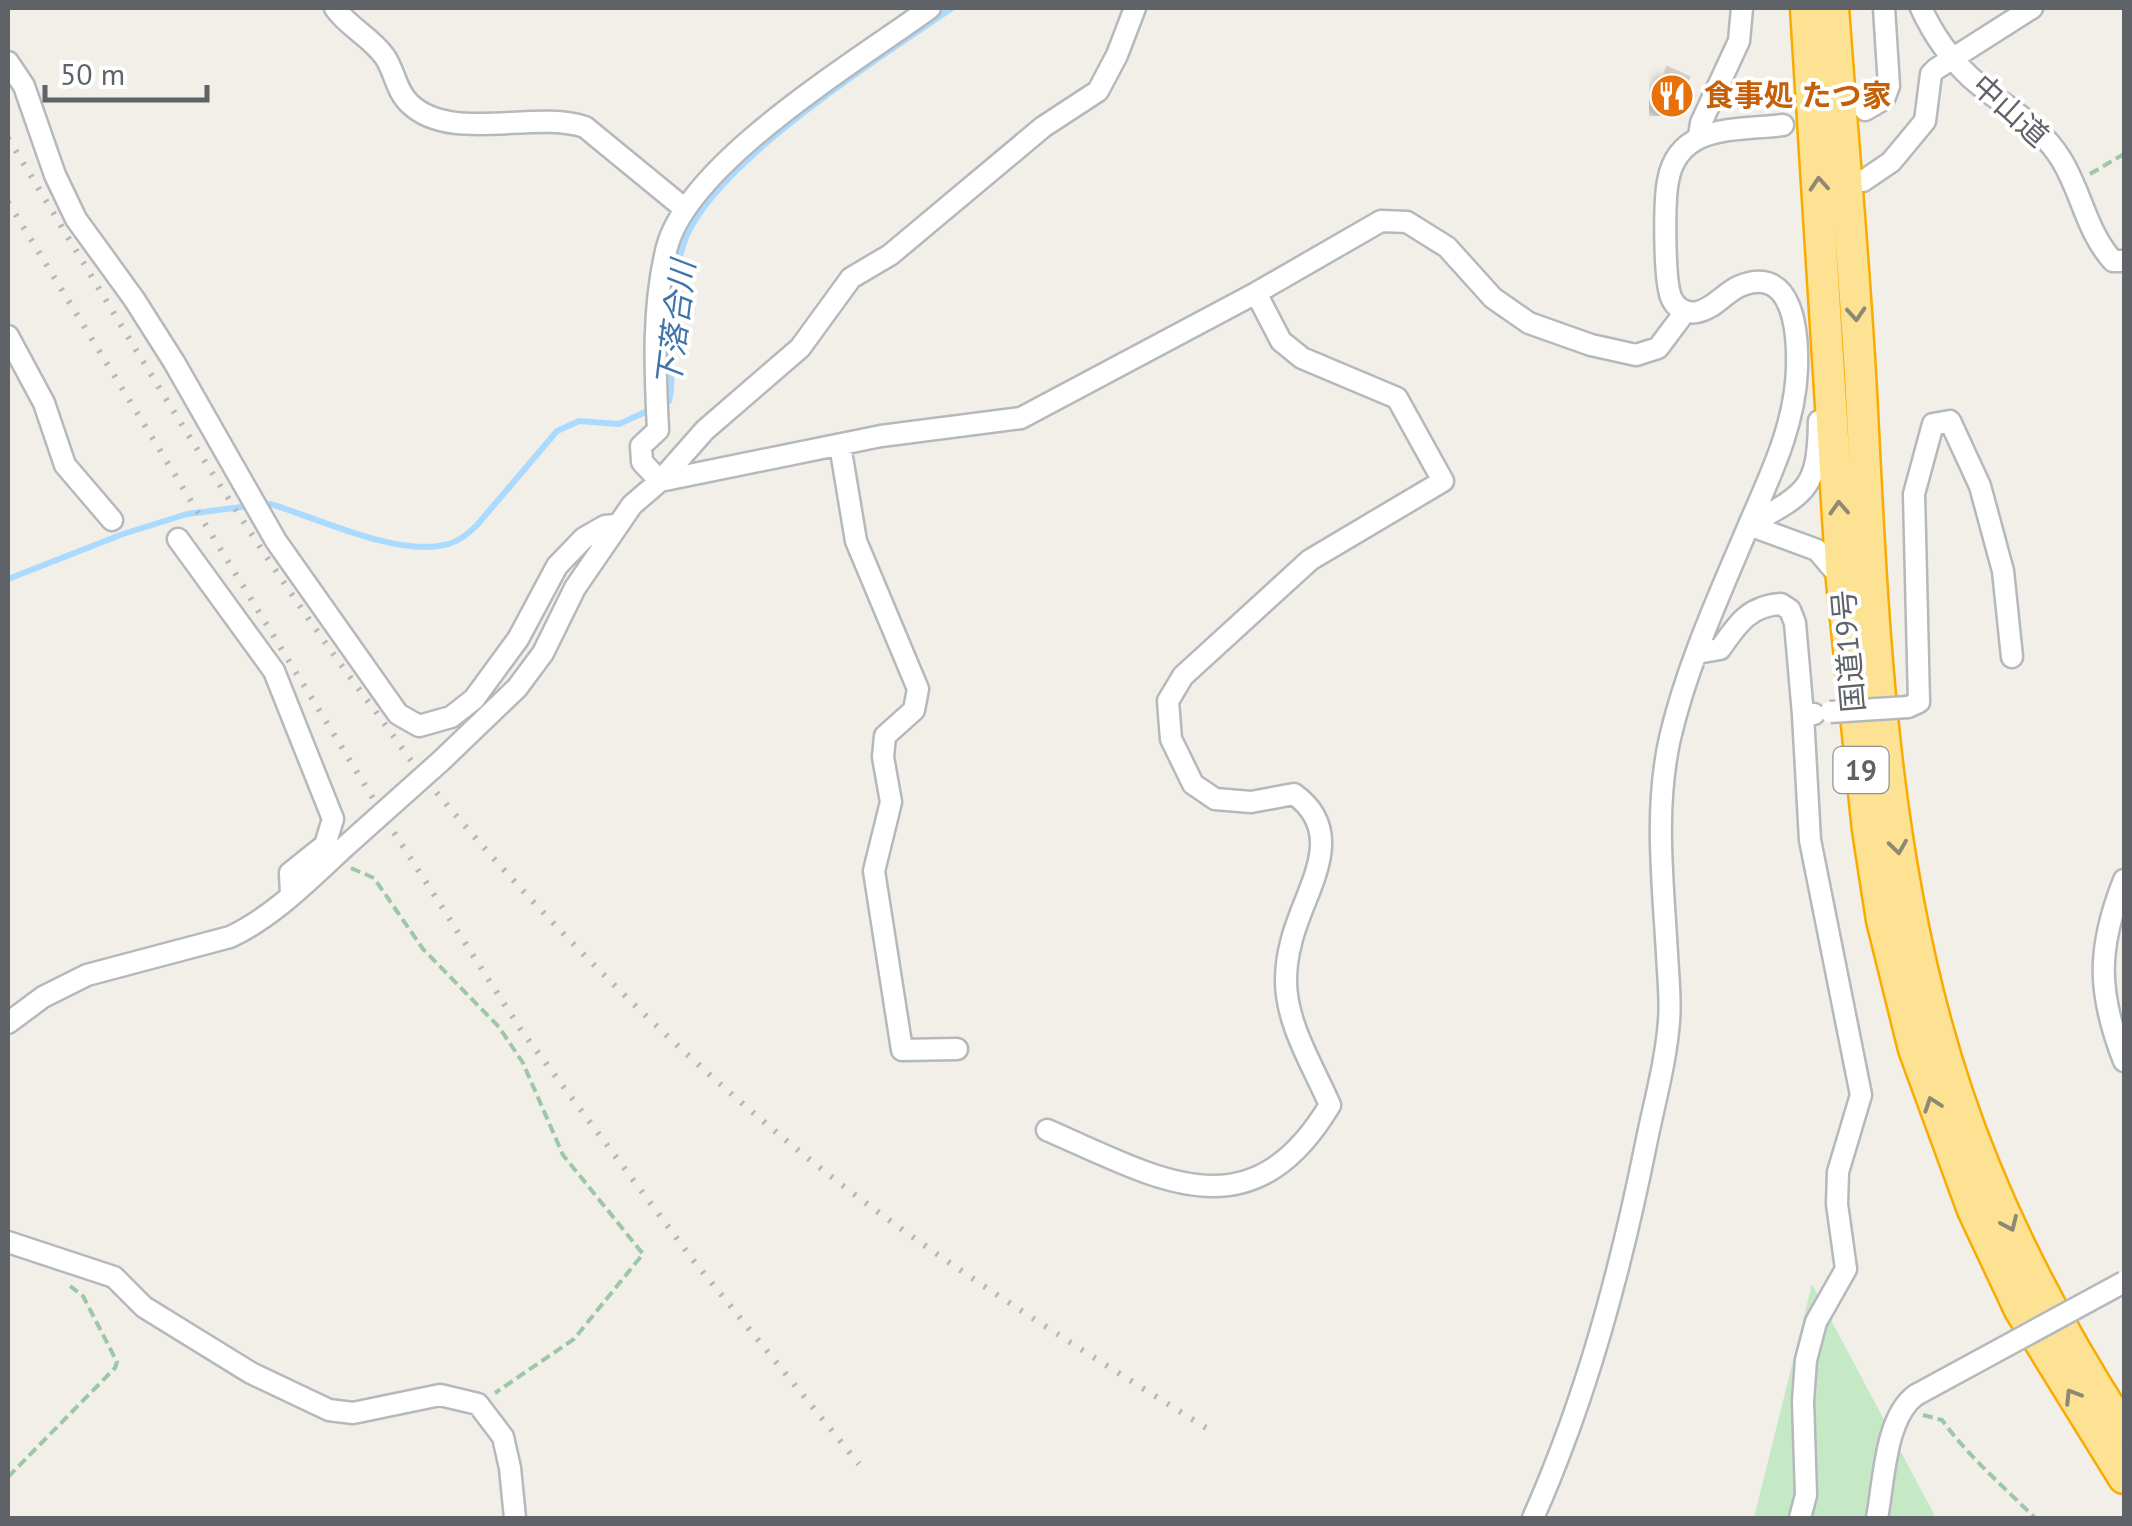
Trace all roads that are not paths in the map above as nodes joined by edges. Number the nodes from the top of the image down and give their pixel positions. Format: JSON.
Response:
{"nodes":[{"id":1,"x":335,"y":8,"type":"edge"},
{"id":2,"x":930,"y":8,"type":"edge"},
{"id":3,"x":1134,"y":8,"type":"edge"},
{"id":4,"x":1742,"y":8,"type":"edge"},
{"id":5,"x":1806,"y":8,"type":"edge"},
{"id":6,"x":1832,"y":8,"type":"edge"},
{"id":7,"x":1884,"y":8,"type":"edge"},
{"id":8,"x":1921,"y":8,"type":"edge"},
{"id":9,"x":2032,"y":8,"type":"edge"},
{"id":10,"x":1954,"y":59,"type":"junction"},
{"id":11,"x":8,"y":62,"type":"edge"},
{"id":12,"x":1865,"y":110,"type":"dead end"},
{"id":13,"x":1783,"y":125,"type":"dead end"},
{"id":14,"x":1699,"y":136,"type":"junction"},
{"id":15,"x":1864,"y":181,"type":"dead end"},
{"id":16,"x":685,"y":209,"type":"junction"},
{"id":17,"x":2124,"y":261,"type":"edge"},
{"id":18,"x":1256,"y":293,"type":"junction"},
{"id":19,"x":1685,"y":312,"type":"junction"},
{"id":20,"x":8,"y":336,"type":"edge"},
{"id":21,"x":1832,"y":391,"type":"junction"},
{"id":22,"x":840,"y":445,"type":"junction"},
{"id":23,"x":660,"y":481,"type":"junction"},
{"id":24,"x":112,"y":520,"type":"dead end"},
{"id":25,"x":616,"y":525,"type":"junction"},
{"id":26,"x":1749,"y":525,"type":"junction"},
{"id":27,"x":178,"y":538,"type":"dead end"},
{"id":28,"x":1842,"y":581,"type":"junction"},
{"id":29,"x":1696,"y":653,"type":"junction"},
{"id":30,"x":2012,"y":657,"type":"dead end"},
{"id":31,"x":1803,"y":715,"type":"junction"},
{"id":32,"x":2124,"y":880,"type":"edge"},
{"id":33,"x":291,"y":896,"type":"junction"},
{"id":34,"x":8,"y":1024,"type":"edge"},
{"id":35,"x":956,"y":1049,"type":"dead end"},
{"id":36,"x":2124,"y":1061,"type":"edge"},
{"id":37,"x":1048,"y":1130,"type":"dead end"},
{"id":38,"x":8,"y":1242,"type":"edge"},
{"id":39,"x":2124,"y":1282,"type":"edge"},
{"id":40,"x":2124,"y":1430,"type":"edge"},
{"id":41,"x":2124,"y":1478,"type":"edge"},
{"id":42,"x":515,"y":1518,"type":"edge"},
{"id":43,"x":1532,"y":1518,"type":"edge"},
{"id":44,"x":1800,"y":1518,"type":"edge"},
{"id":45,"x":1877,"y":1518,"type":"edge"}],
"edges":[{"from":1,"to":16,"type":"street"},
{"from":2,"to":16,"type":"street"},
{"from":3,"to":23,"type":"street"},
{"from":4,"to":14,"type":"street"},
{"from":21,"to":5,"type":"highway","name":"国道19号","number":"19","one_way":true},
{"from":6,"to":40,"type":"highway","name":"国道19号","number":"19","one_way":true},
{"from":7,"to":12,"type":"street"},
{"from":8,"to":10,"type":"street","name":"中山道"},
{"from":9,"to":10,"type":"street"},
{"from":10,"to":15,"type":"street"},
{"from":10,"to":17,"type":"street","name":"中山道"},
{"from":11,"to":25,"type":"street"},
{"from":13,"to":14,"type":"street"},
{"from":14,"to":19,"type":"street"},
{"from":16,"to":23,"type":"street"},
{"from":18,"to":19,"type":"street"},
{"from":18,"to":22,"type":"street"},
{"from":18,"to":37,"type":"street"},
{"from":19,"to":26,"type":"street"},
{"from":20,"to":24,"type":"street"},
{"from":21,"to":26,"type":"street"},
{"from":28,"to":21,"type":"highway","name":"国道19号","number":"19","one_way":true},
{"from":22,"to":23,"type":"street"},
{"from":22,"to":35,"type":"street"},
{"from":23,"to":25,"type":"street"},
{"from":25,"to":33,"type":"street","bridge":true},
{"from":26,"to":28,"type":"street"},
{"from":26,"to":29,"type":"street"},
{"from":27,"to":33,"type":"street"},
{"from":41,"to":28,"type":"highway","name":"国道19号","number":"19","one_way":true},
{"from":29,"to":31,"type":"street"},
{"from":29,"to":43,"type":"street"},
{"from":30,"to":31,"type":"street","bridge":true},
{"from":31,"to":44,"type":"street"},
{"from":32,"to":36,"type":"street"},
{"from":33,"to":34,"type":"street"},
{"from":38,"to":42,"type":"street"},
{"from":39,"to":45,"type":"street","bridge":true}]}
